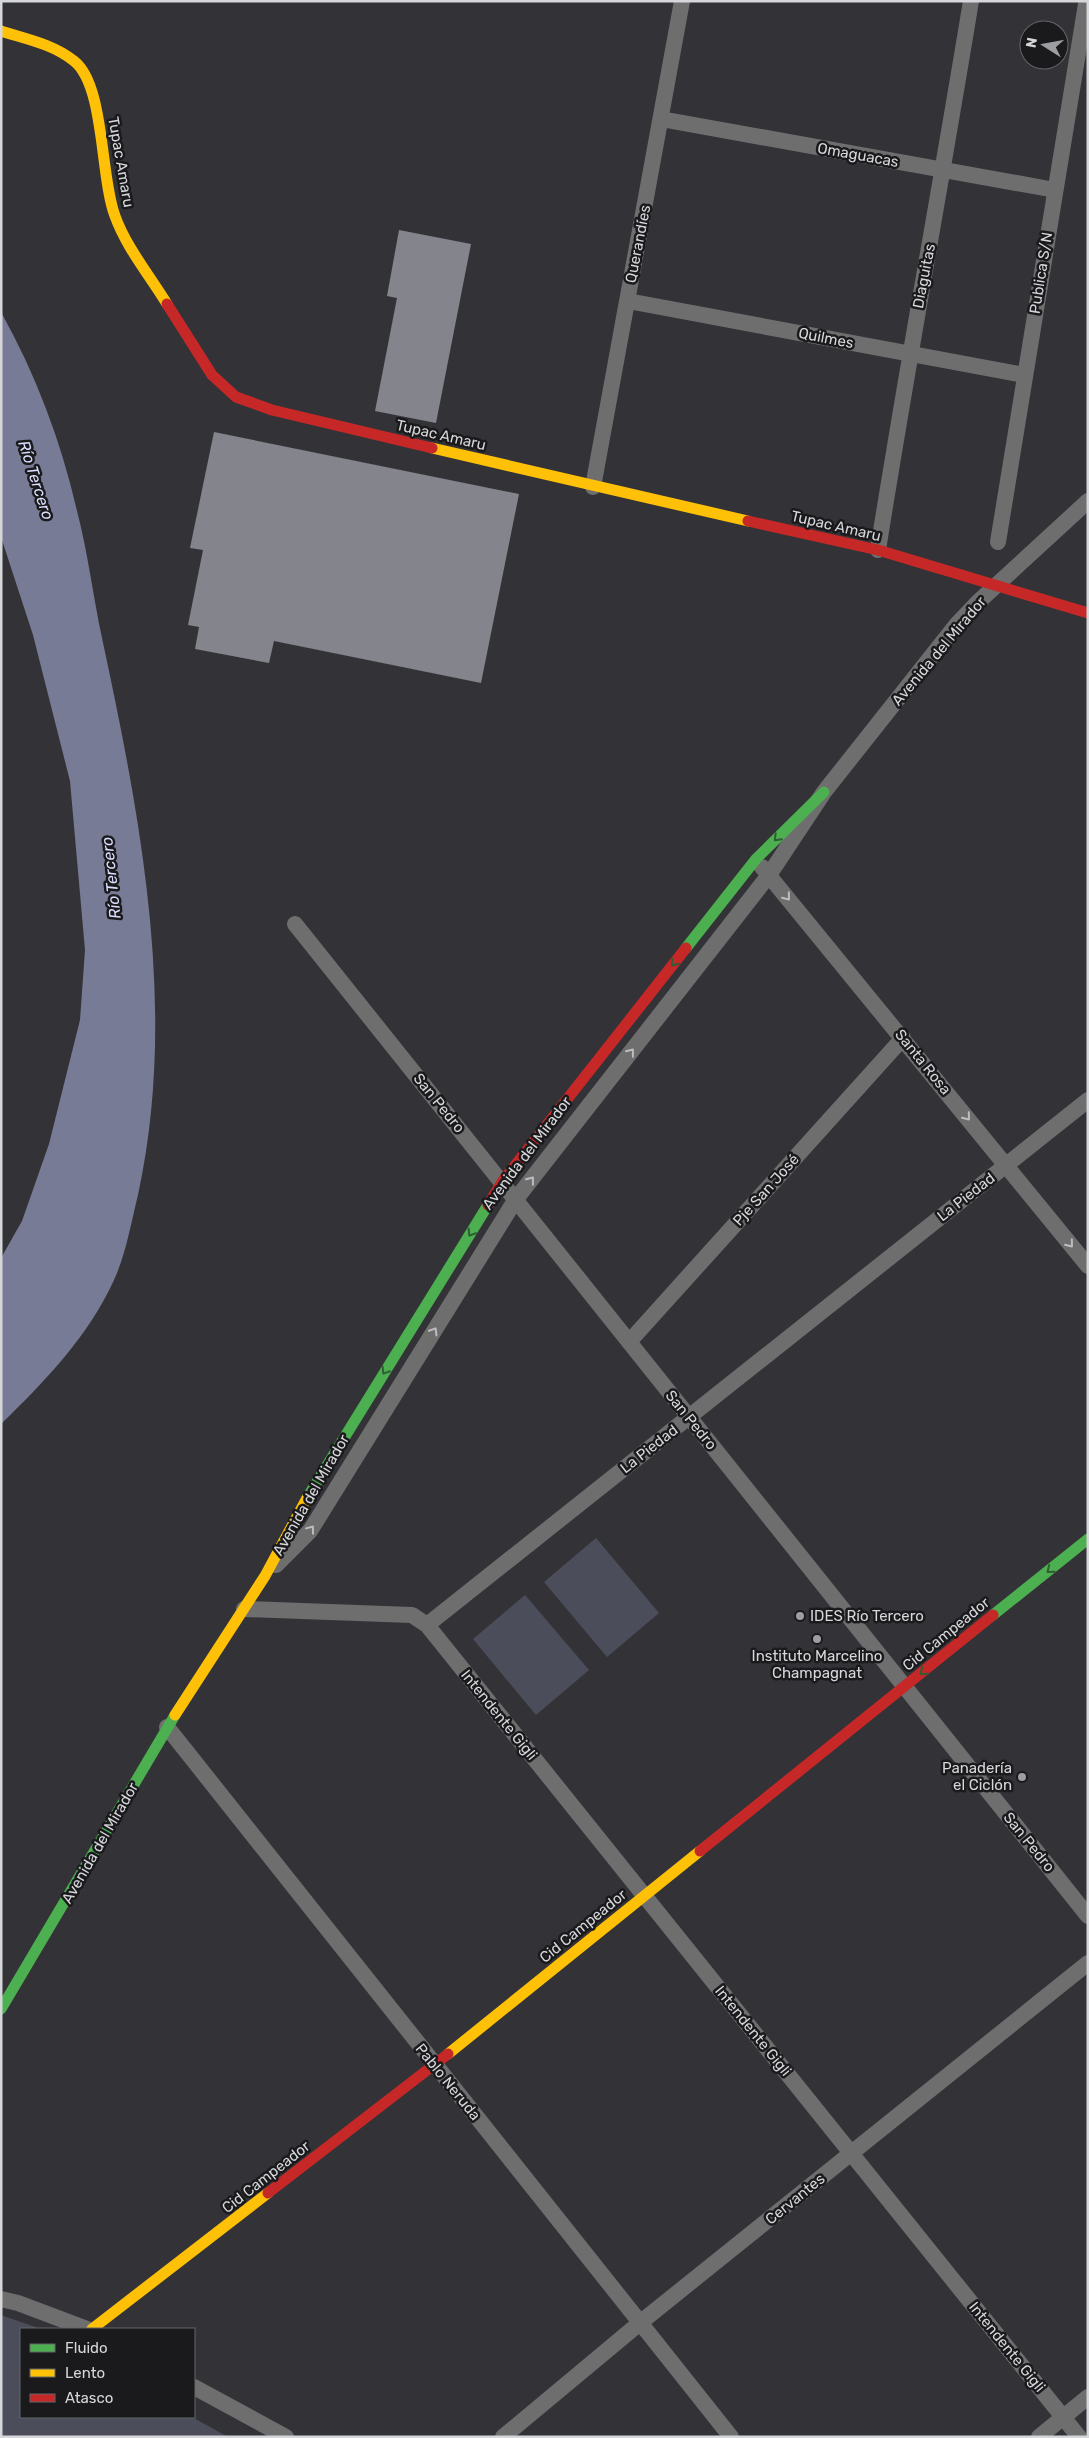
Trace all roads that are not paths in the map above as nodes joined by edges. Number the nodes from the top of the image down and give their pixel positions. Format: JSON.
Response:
{"nodes":[{"id":1,"x":682,"y":1,"type":"edge"},
{"id":2,"x":971,"y":1,"type":"edge"},
{"id":3,"x":1083,"y":3,"type":"edge"},
{"id":4,"x":1,"y":31,"type":"edge"},
{"id":5,"x":661,"y":119,"type":"junction"},
{"id":6,"x":943,"y":170,"type":"junction"},
{"id":7,"x":1054,"y":190,"type":"junction"},
{"id":8,"x":628,"y":301,"type":"junction"},
{"id":9,"x":909,"y":354,"type":"junction"},
{"id":10,"x":1024,"y":375,"type":"junction"},
{"id":11,"x":593,"y":487,"type":"junction"},
{"id":12,"x":1088,"y":501,"type":"edge"},
{"id":13,"x":998,"y":542,"type":"dead end"},
{"id":14,"x":878,"y":550,"type":"junction"},
{"id":15,"x":995,"y":587,"type":"junction"},
{"id":16,"x":1088,"y":613,"type":"edge"},
{"id":17,"x":824,"y":792,"type":"junction"},
{"id":18,"x":756,"y":859,"type":"junction"},
{"id":19,"x":769,"y":875,"type":"junction"},
{"id":20,"x":295,"y":924,"type":"dead end"},
{"id":21,"x":903,"y":1038,"type":"junction"},
{"id":22,"x":1088,"y":1100,"type":"edge"},
{"id":23,"x":1006,"y":1165,"type":"junction"},
{"id":24,"x":502,"y":1182,"type":"junction"},
{"id":25,"x":516,"y":1199,"type":"junction"},
{"id":26,"x":1088,"y":1266,"type":"edge"},
{"id":27,"x":629,"y":1342,"type":"junction"},
{"id":28,"x":689,"y":1417,"type":"junction"},
{"id":29,"x":1088,"y":1539,"type":"edge"},
{"id":30,"x":265,"y":1576,"type":"junction"},
{"id":31,"x":244,"y":1609,"type":"junction"},
{"id":32,"x":427,"y":1625,"type":"junction"},
{"id":33,"x":905,"y":1686,"type":"junction"},
{"id":34,"x":167,"y":1727,"type":"junction"},
{"id":35,"x":645,"y":1896,"type":"junction"},
{"id":36,"x":1088,"y":1916,"type":"edge"},
{"id":37,"x":1088,"y":1963,"type":"edge"},
{"id":38,"x":1,"y":2009,"type":"edge"},
{"id":39,"x":435,"y":2065,"type":"junction"},
{"id":40,"x":851,"y":2153,"type":"junction"},
{"id":41,"x":1,"y":2299,"type":"edge"},
{"id":42,"x":641,"y":2322,"type":"junction"},
{"id":43,"x":84,"y":2328,"type":"edge"},
{"id":44,"x":93,"y":2328,"type":"edge"},
{"id":45,"x":195,"y":2388,"type":"edge"},
{"id":46,"x":1088,"y":2397,"type":"edge"},
{"id":47,"x":1063,"y":2417,"type":"junction"},
{"id":48,"x":274,"y":2433,"type":"edge"},
{"id":49,"x":286,"y":2437,"type":"edge"},
{"id":50,"x":504,"y":2437,"type":"edge"},
{"id":51,"x":730,"y":2437,"type":"edge"},
{"id":52,"x":1039,"y":2437,"type":"edge"},
{"id":53,"x":1079,"y":2437,"type":"edge"}],
"edges":[{"from":1,"to":5,"type":"street","name":"Querandíes"},
{"from":2,"to":6,"type":"street","name":"Diaguitas"},
{"from":3,"to":7,"type":"street","name":"Publica S/N"},
{"from":4,"to":11,"type":"street","name":"Tupac Amaru"},
{"from":5,"to":6,"type":"street","name":"Omaguacas"},
{"from":5,"to":8,"type":"street","name":"Querandíes"},
{"from":6,"to":7,"type":"street","name":"Omaguacas"},
{"from":6,"to":9,"type":"street","name":"Diaguitas"},
{"from":7,"to":10,"type":"street","name":"Publica S/N"},
{"from":8,"to":9,"type":"street","name":"Quilmes"},
{"from":8,"to":11,"type":"street","name":"Querandíes"},
{"from":9,"to":10,"type":"street","name":"Quilmes"},
{"from":9,"to":14,"type":"street","name":"Diaguitas"},
{"from":10,"to":13,"type":"street","name":"Publica S/N"},
{"from":11,"to":14,"type":"street","name":"Tupac Amaru"},
{"from":12,"to":15,"type":"street","name":"Avenida del Mirador"},
{"from":14,"to":15,"type":"street","name":"Tupac Amaru"},
{"from":15,"to":16,"type":"street","name":"Tupac Amaru"},
{"from":15,"to":17,"type":"street","name":"Avenida del Mirador"},
{"from":17,"to":18,"type":"street","name":"Avenida del Mirador","one_way":true},
{"from":17,"to":19,"type":"street","name":"Avenida del Mirador"},
{"from":18,"to":19,"type":"street","name":"Santa Rosa"},
{"from":18,"to":24,"type":"street","name":"Avenida del Mirador","one_way":true},
{"from":19,"to":21,"type":"street","name":"Santa Rosa","one_way":true},
{"from":25,"to":19,"type":"street","name":"Avenida del Mirador","one_way":true},
{"from":20,"to":24,"type":"street","name":"San Pedro"},
{"from":21,"to":23,"type":"street","name":"Santa Rosa","one_way":true},
{"from":21,"to":27,"type":"street","name":"Pje San José"},
{"from":22,"to":23,"type":"street","name":"La Piedad"},
{"from":23,"to":26,"type":"street","name":"Santa Rosa","one_way":true},
{"from":23,"to":28,"type":"street","name":"La Piedad"},
{"from":24,"to":25,"type":"street","name":"San Pedro"},
{"from":24,"to":30,"type":"street","name":"Avenida del Mirador","one_way":true},
{"from":25,"to":27,"type":"street","name":"San Pedro"},
{"from":30,"to":25,"type":"street","name":"Avenida del Mirador","one_way":true},
{"from":27,"to":28,"type":"street","name":"San Pedro"},
{"from":28,"to":32,"type":"street","name":"La Piedad"},
{"from":28,"to":33,"type":"street","name":"San Pedro"},
{"from":29,"to":33,"type":"street","name":"Cid Campeador","one_way":true},
{"from":30,"to":31,"type":"street","name":"Avenida del Mirador"},
{"from":31,"to":32,"type":"street"},
{"from":31,"to":34,"type":"street","name":"Avenida del Mirador"},
{"from":32,"to":35,"type":"street","name":"Intendente Gigli"},
{"from":33,"to":35,"type":"street","name":"Cid Campeador"},
{"from":33,"to":36,"type":"street","name":"San Pedro"},
{"from":34,"to":38,"type":"street","name":"Avenida del Mirador"},
{"from":34,"to":39,"type":"street","name":"Pablo Neruda"},
{"from":35,"to":39,"type":"street","name":"Cid Campeador"},
{"from":35,"to":40,"type":"street","name":"Intendente Gigli"},
{"from":37,"to":40,"type":"street","name":"Cervantes"},
{"from":39,"to":42,"type":"street","name":"Pablo Neruda"},
{"from":39,"to":44,"type":"street","name":"Cid Campeador"},
{"from":40,"to":42,"type":"street","name":"Cervantes"},
{"from":40,"to":47,"type":"street","name":"Intendente Gigli"},
{"from":41,"to":43,"type":"street"},
{"from":42,"to":50,"type":"street","name":"Cervantes"},
{"from":42,"to":51,"type":"street","name":"Pablo Neruda"},
{"from":45,"to":48,"type":"street"},
{"from":46,"to":47,"type":"street"},
{"from":47,"to":52,"type":"street"},
{"from":47,"to":53,"type":"street","name":"Intendente Gigli"},
{"from":48,"to":49,"type":"street"}]}
